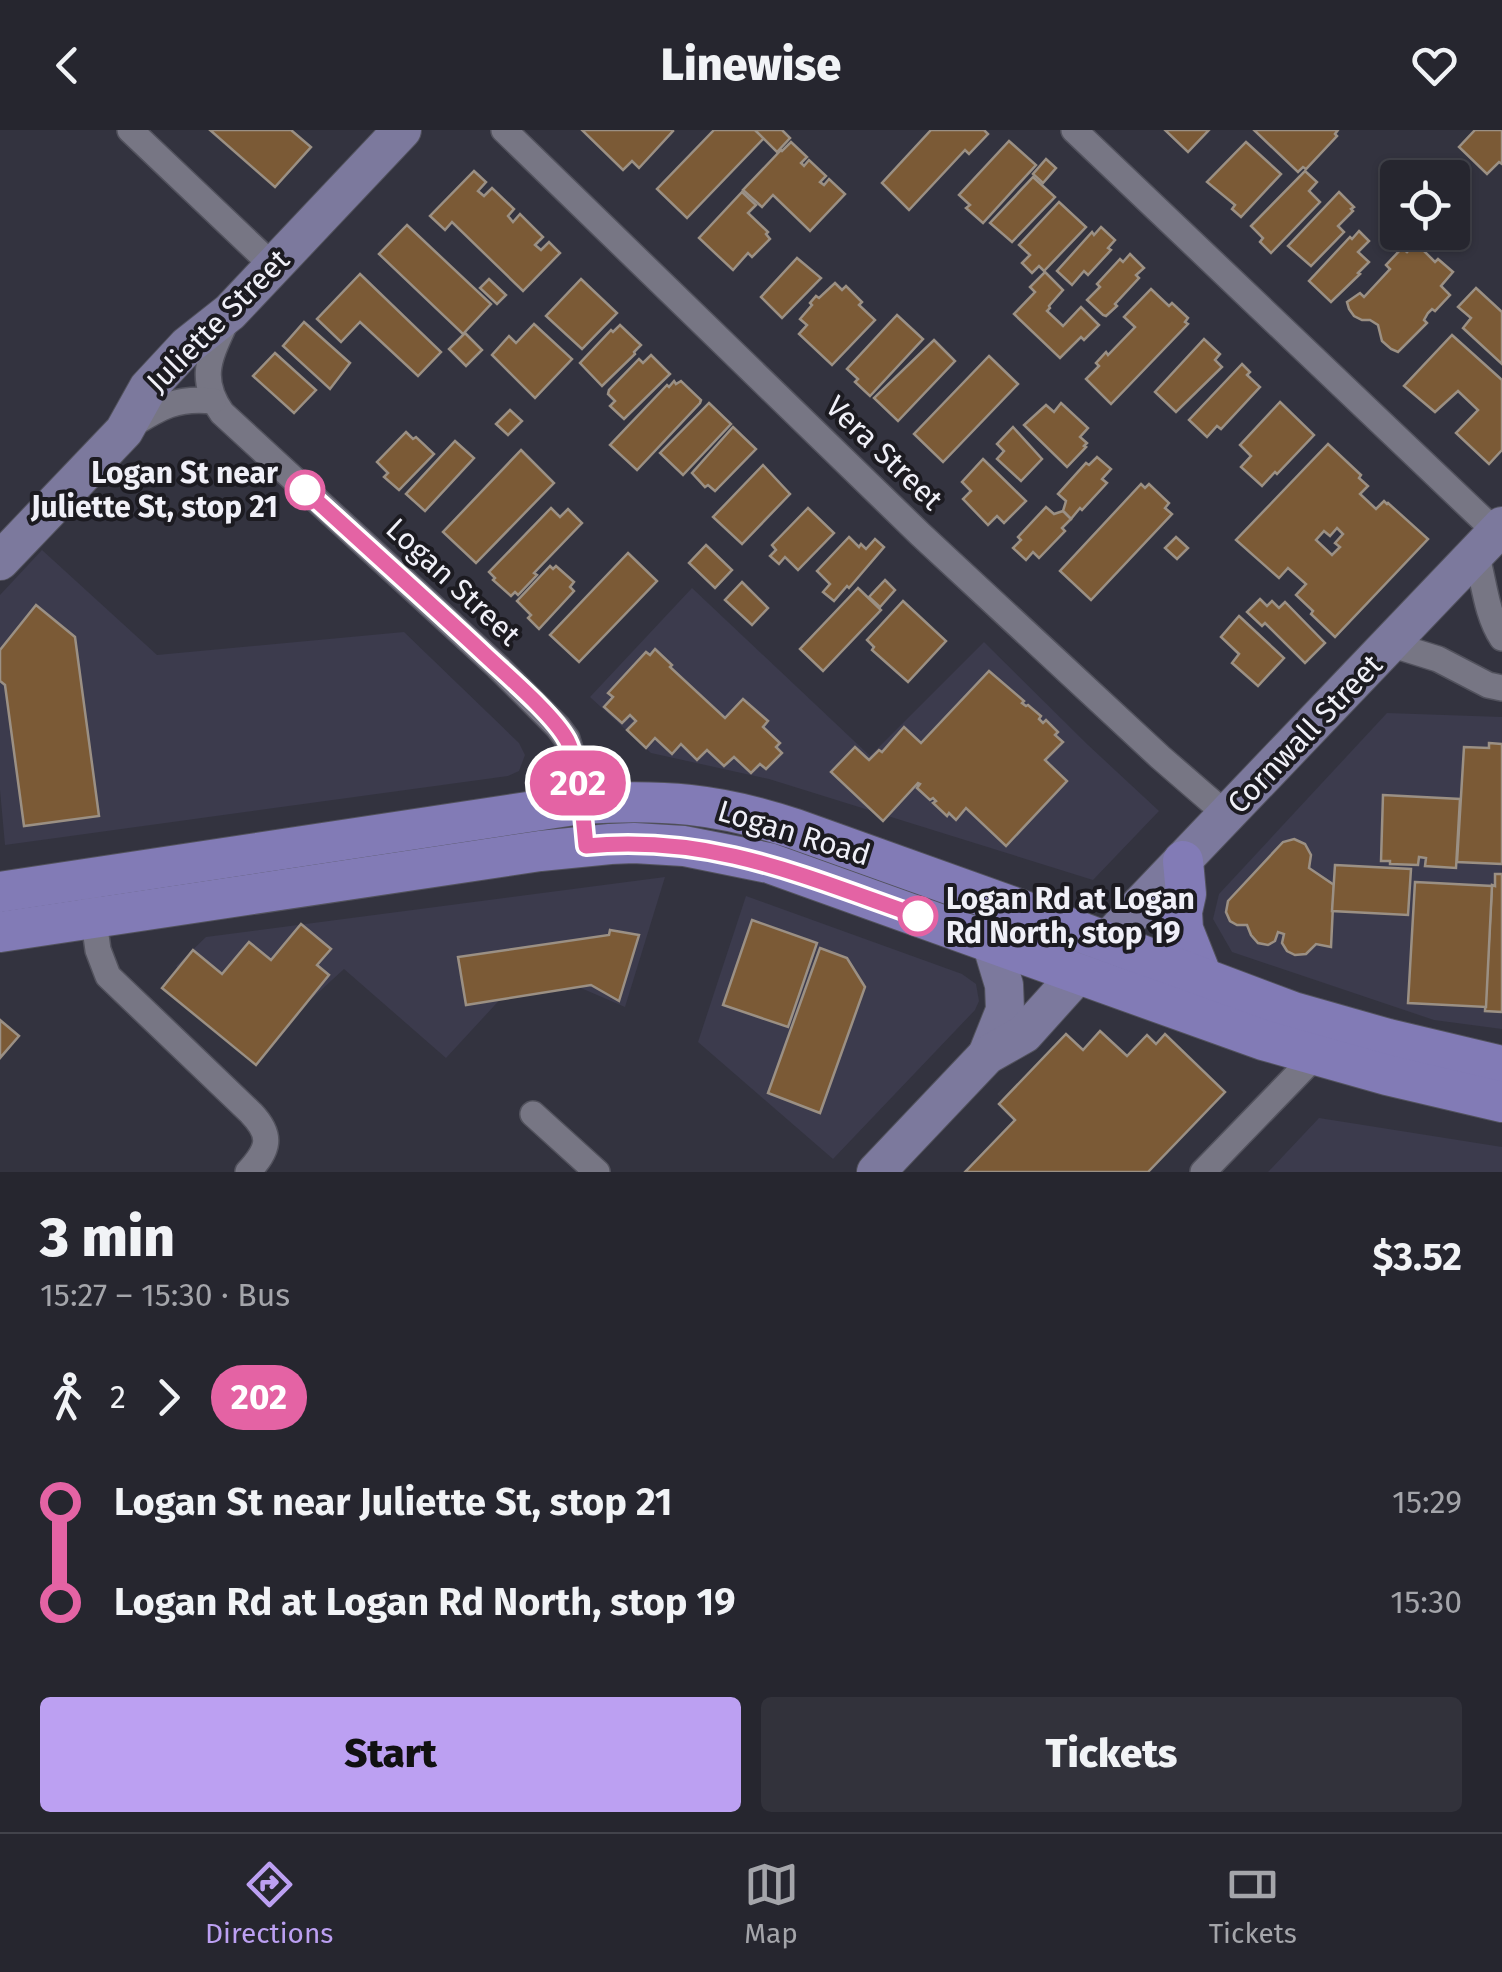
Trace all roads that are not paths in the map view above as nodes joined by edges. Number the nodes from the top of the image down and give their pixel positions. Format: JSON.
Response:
{"nodes":[{"id":1,"x":130,"y":130,"type":"edge"},
{"id":2,"x":402,"y":130,"type":"edge"},
{"id":3,"x":504,"y":130,"type":"edge"},
{"id":4,"x":1074,"y":130,"type":"edge"},
{"id":5,"x":273,"y":266,"type":"junction"},
{"id":6,"x":230,"y":312,"type":"junction"},
{"id":7,"x":214,"y":401,"type":"junction"},
{"id":8,"x":124,"y":430,"type":"junction"},
{"id":9,"x":1492,"y":537,"type":"edge"},
{"id":10,"x":4,"y":550,"type":"edge"},
{"id":11,"x":1502,"y":638,"type":"edge"},
{"id":12,"x":1390,"y":644,"type":"junction"},
{"id":13,"x":1502,"y":688,"type":"edge"},
{"id":14,"x":581,"y":804,"type":"junction"},
{"id":15,"x":1227,"y":816,"type":"junction"},
{"id":16,"x":586,"y":846,"type":"junction"},
{"id":17,"x":1183,"y":861,"type":"junction"},
{"id":18,"x":88,"y":878,"type":"junction"},
{"id":19,"x":0,"y":892,"type":"edge"},
{"id":20,"x":93,"y":918,"type":"junction"},
{"id":21,"x":0,"y":932,"type":"edge"},
{"id":22,"x":991,"y":942,"type":"junction"},
{"id":23,"x":1108,"y":943,"type":"junction"},
{"id":24,"x":1079,"y":974,"type":"junction"},
{"id":25,"x":1202,"y":977,"type":"junction"},
{"id":26,"x":1342,"y":1027,"type":"junction"},
{"id":27,"x":987,"y":1055,"type":"junction"},
{"id":28,"x":1315,"y":1056,"type":"junction"},
{"id":29,"x":1502,"y":1066,"type":"edge"},
{"id":30,"x":1502,"y":1102,"type":"edge"},
{"id":31,"x":533,"y":1114,"type":"dead end"},
{"id":32,"x":248,"y":1172,"type":"edge"},
{"id":33,"x":597,"y":1172,"type":"edge"},
{"id":34,"x":876,"y":1172,"type":"edge"},
{"id":35,"x":1203,"y":1172,"type":"edge"}],
"edges":[{"from":1,"to":5,"type":"street"},
{"from":2,"to":5,"type":"main road","name":"Juliette Street"},
{"from":3,"to":15,"type":"street","name":"Vera Street"},
{"from":4,"to":9,"type":"street"},
{"from":5,"to":6,"type":"main road","name":"Juliette Street"},
{"from":6,"to":7,"type":"street"},
{"from":6,"to":8,"type":"main road","name":"Juliette Street"},
{"from":7,"to":8,"type":"street"},
{"from":7,"to":14,"type":"street","name":"Logan Street"},
{"from":8,"to":10,"type":"main road","name":"Juliette Street"},
{"from":9,"to":11,"type":"street"},
{"from":9,"to":12,"type":"main road","name":"Cornwall Street"},
{"from":12,"to":13,"type":"street"},
{"from":12,"to":15,"type":"main road","name":"Cornwall Street"},
{"from":14,"to":16,"type":"street","name":"Logan Street"},
{"from":14,"to":18,"type":"main road","name":"Logan Road"},
{"from":14,"to":23,"type":"main road","name":"Logan Road"},
{"from":15,"to":17,"type":"main road","name":"Cornwall Street"},
{"from":16,"to":20,"type":"main road","name":"Logan Road"},
{"from":16,"to":22,"type":"main road","name":"Logan Road"},
{"from":17,"to":23,"type":"main road","name":"Cornwall Street"},
{"from":17,"to":25,"type":"main road"},
{"from":18,"to":19,"type":"main road","name":"Logan Road"},
{"from":18,"to":20,"type":"street"},
{"from":20,"to":21,"type":"main road","name":"Logan Road"},
{"from":20,"to":32,"type":"street"},
{"from":22,"to":24,"type":"main road","name":"Logan Road"},
{"from":22,"to":27,"type":"main road"},
{"from":23,"to":24,"type":"main road","name":"Cornwall Street"},
{"from":23,"to":25,"type":"main road","name":"Logan Road"},
{"from":24,"to":27,"type":"main road","name":"Cornwall Street"},
{"from":24,"to":28,"type":"main road","name":"Logan Road"},
{"from":25,"to":26,"type":"main road","name":"Logan Road"},
{"from":26,"to":28,"type":"street"},
{"from":26,"to":29,"type":"main road","name":"Logan Road"},
{"from":27,"to":34,"type":"main road"},
{"from":28,"to":30,"type":"main road","name":"Logan Road"},
{"from":28,"to":35,"type":"street"},
{"from":31,"to":33,"type":"street"}]}
